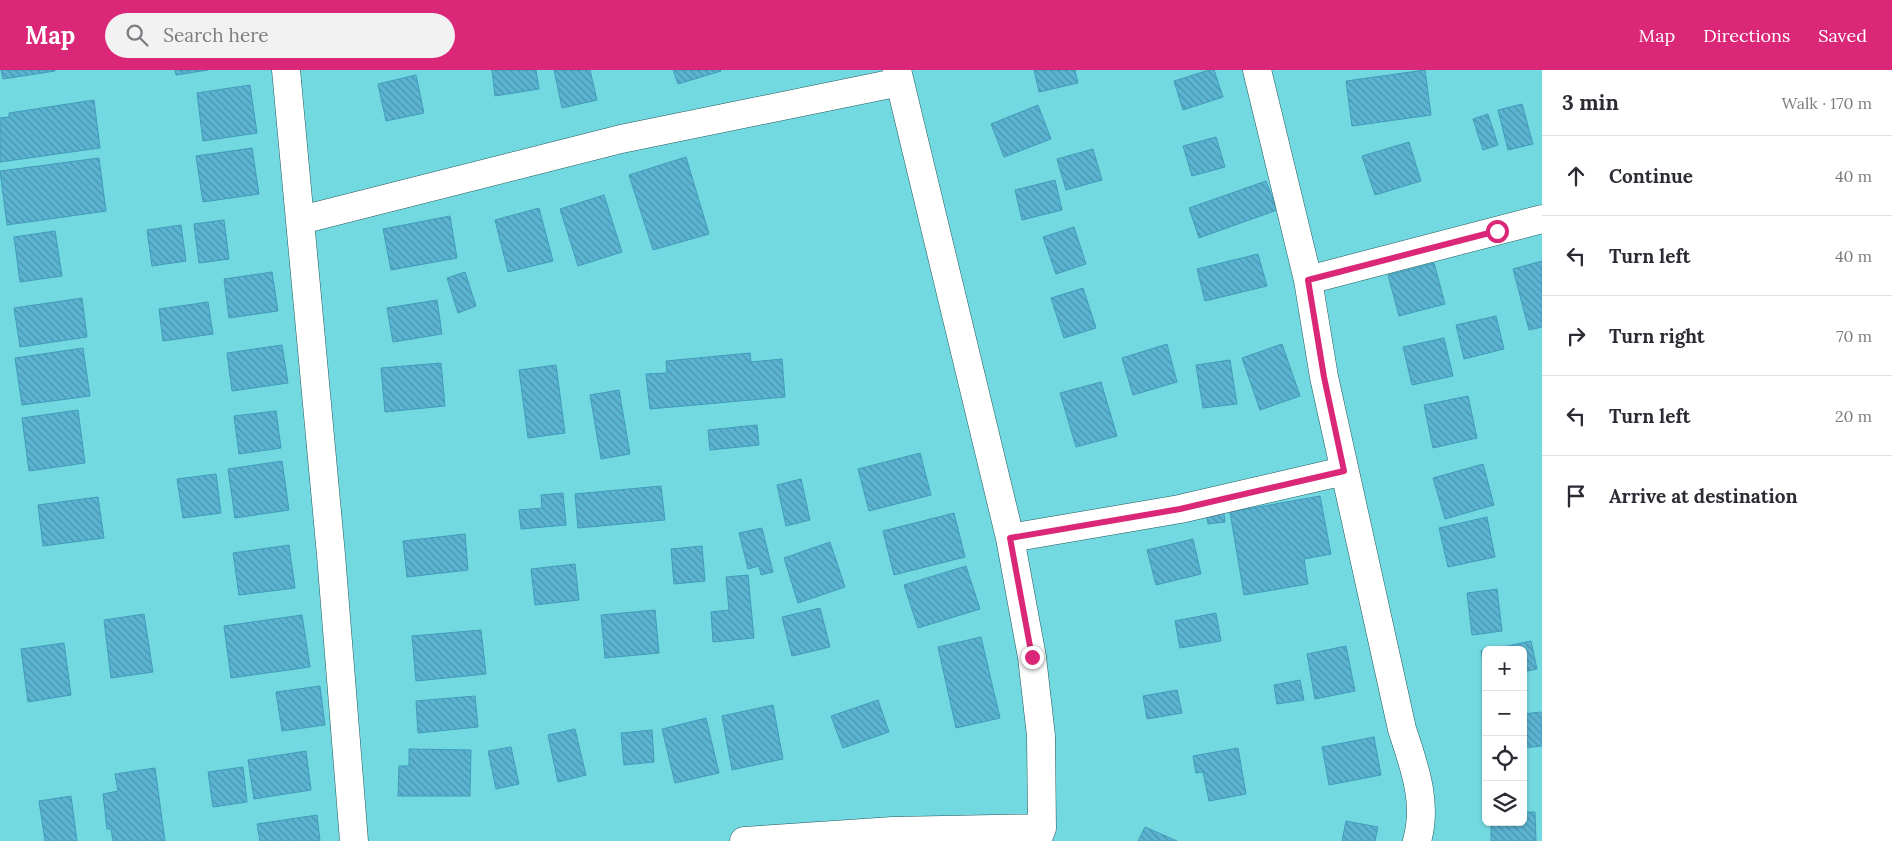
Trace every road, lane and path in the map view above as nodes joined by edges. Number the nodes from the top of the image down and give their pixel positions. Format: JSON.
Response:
{"nodes":[{"id":1,"x":286,"y":70,"type":"edge"},
{"id":2,"x":1258,"y":70,"type":"edge"},
{"id":3,"x":899,"y":76,"type":"edge"},
{"id":4,"x":1542,"y":219,"type":"edge"},
{"id":5,"x":301,"y":220,"type":"junction"},
{"id":6,"x":1308,"y":280,"type":"junction"},
{"id":7,"x":1344,"y":471,"type":"junction"},
{"id":8,"x":1010,"y":538,"type":"junction"},
{"id":9,"x":1039,"y":834,"type":"edge"},
{"id":10,"x":354,"y":841,"type":"edge"},
{"id":11,"x":744,"y":841,"type":"edge"},
{"id":12,"x":1417,"y":841,"type":"edge"}],
"edges":[{"from":1,"to":5,"type":"street"},
{"from":2,"to":6,"type":"street"},
{"from":3,"to":5,"type":"street"},
{"from":3,"to":8,"type":"street"},
{"from":4,"to":6,"type":"street"},
{"from":5,"to":10,"type":"street"},
{"from":6,"to":7,"type":"street"},
{"from":7,"to":8,"type":"street"},
{"from":7,"to":12,"type":"street"},
{"from":8,"to":9,"type":"street"},
{"from":9,"to":11,"type":"street"}]}
